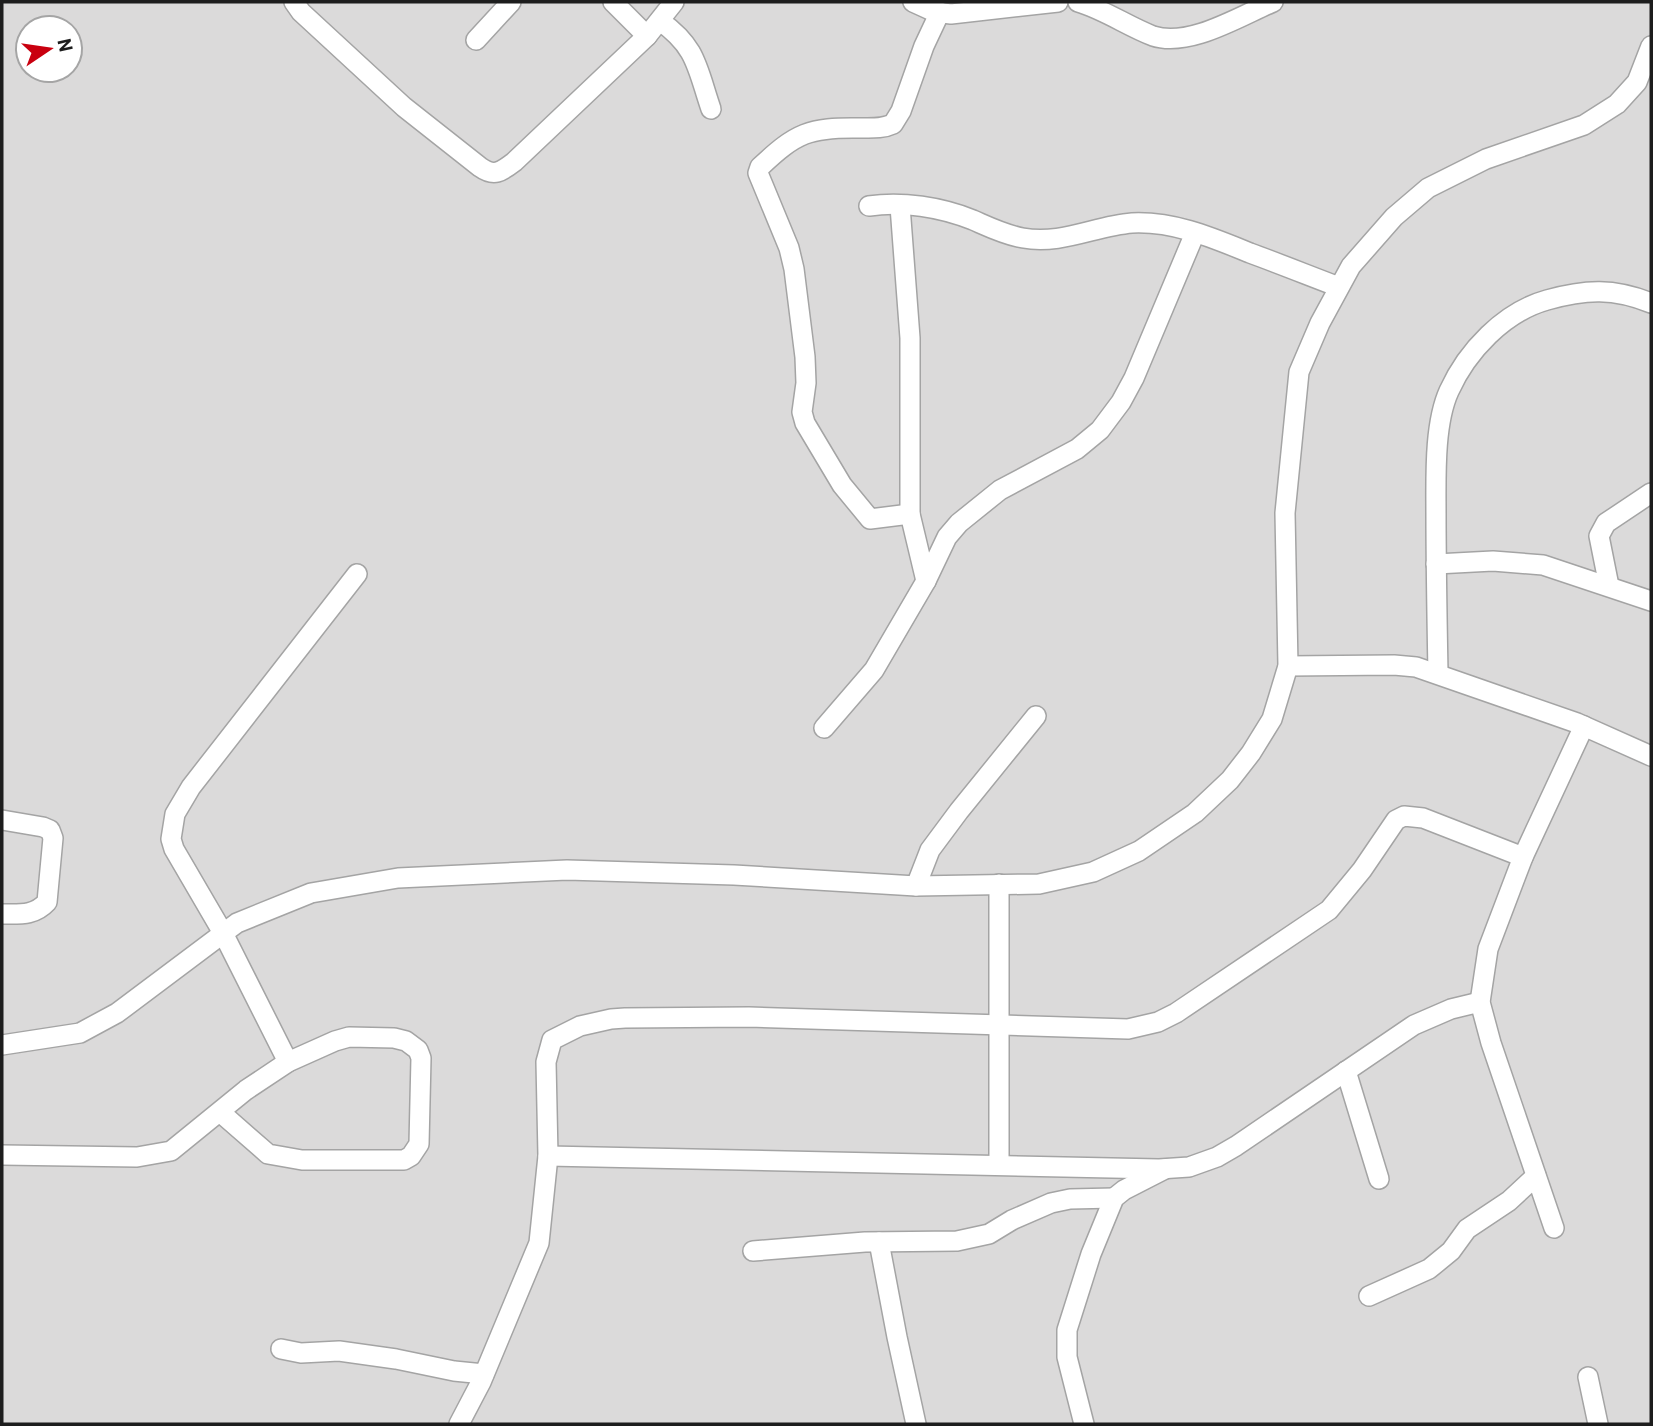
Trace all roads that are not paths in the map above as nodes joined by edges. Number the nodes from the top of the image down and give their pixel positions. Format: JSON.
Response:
{"nodes":[{"id":1,"x":294,"y":2,"type":"edge"},
{"id":2,"x":511,"y":2,"type":"edge"},
{"id":3,"x":613,"y":2,"type":"edge"},
{"id":4,"x":674,"y":2,"type":"edge"},
{"id":5,"x":913,"y":2,"type":"edge"},
{"id":6,"x":1058,"y":2,"type":"edge"},
{"id":7,"x":1078,"y":2,"type":"edge"},
{"id":8,"x":1273,"y":2,"type":"edge"},
{"id":9,"x":940,"y":12,"type":"junction"},
{"id":10,"x":653,"y":28,"type":"junction"},
{"id":11,"x":475,"y":40,"type":"dead end"},
{"id":12,"x":1651,"y":46,"type":"edge"},
{"id":13,"x":711,"y":109,"type":"dead end"},
{"id":14,"x":869,"y":206,"type":"dead end"},
{"id":15,"x":900,"y":206,"type":"junction"},
{"id":16,"x":1195,"y":233,"type":"junction"},
{"id":17,"x":1339,"y":287,"type":"junction"},
{"id":18,"x":1651,"y":303,"type":"edge"},
{"id":19,"x":1651,"y":493,"type":"edge"},
{"id":20,"x":910,"y":514,"type":"junction"},
{"id":21,"x":1436,"y":564,"type":"junction"},
{"id":22,"x":357,"y":574,"type":"dead end"},
{"id":23,"x":926,"y":581,"type":"junction"},
{"id":24,"x":1609,"y":586,"type":"junction"},
{"id":25,"x":1651,"y":601,"type":"edge"},
{"id":26,"x":1288,"y":666,"type":"junction"},
{"id":27,"x":1438,"y":673,"type":"junction"},
{"id":28,"x":1036,"y":716,"type":"dead end"},
{"id":29,"x":1584,"y":726,"type":"junction"},
{"id":30,"x":824,"y":728,"type":"dead end"},
{"id":31,"x":1651,"y":757,"type":"edge"},
{"id":32,"x":2,"y":820,"type":"edge"},
{"id":33,"x":1523,"y":857,"type":"junction"},
{"id":34,"x":999,"y":884,"type":"junction"},
{"id":35,"x":916,"y":886,"type":"junction"},
{"id":36,"x":2,"y":914,"type":"edge"},
{"id":37,"x":223,"y":933,"type":"junction"},
{"id":38,"x":1480,"y":1002,"type":"junction"},
{"id":39,"x":999,"y":1024,"type":"junction"},
{"id":40,"x":2,"y":1045,"type":"edge"},
{"id":41,"x":288,"y":1062,"type":"junction"},
{"id":42,"x":1346,"y":1071,"type":"junction"},
{"id":43,"x":220,"y":1112,"type":"junction"},
{"id":44,"x":2,"y":1155,"type":"edge"},
{"id":45,"x":548,"y":1156,"type":"junction"},
{"id":46,"x":999,"y":1165,"type":"junction"},
{"id":47,"x":1166,"y":1168,"type":"junction"},
{"id":48,"x":1536,"y":1176,"type":"junction"},
{"id":49,"x":1379,"y":1179,"type":"dead end"},
{"id":50,"x":1114,"y":1198,"type":"junction"},
{"id":51,"x":1554,"y":1228,"type":"dead end"},
{"id":52,"x":879,"y":1242,"type":"junction"},
{"id":53,"x":753,"y":1251,"type":"dead end"},
{"id":54,"x":1369,"y":1296,"type":"dead end"},
{"id":55,"x":281,"y":1349,"type":"dead end"},
{"id":56,"x":484,"y":1374,"type":"junction"},
{"id":57,"x":1588,"y":1377,"type":"dead end"},
{"id":58,"x":459,"y":1424,"type":"edge"},
{"id":59,"x":916,"y":1424,"type":"edge"},
{"id":60,"x":1084,"y":1424,"type":"edge"},
{"id":61,"x":1598,"y":1424,"type":"edge"}],
"edges":[{"from":1,"to":10,"type":"street"},
{"from":2,"to":11,"type":"street"},
{"from":3,"to":10,"type":"street"},
{"from":4,"to":10,"type":"street"},
{"from":5,"to":9,"type":"street"},
{"from":6,"to":9,"type":"street"},
{"from":7,"to":8,"type":"street"},
{"from":9,"to":20,"type":"street"},
{"from":10,"to":13,"type":"street"},
{"from":12,"to":17,"type":"street"},
{"from":14,"to":15,"type":"street"},
{"from":15,"to":16,"type":"street"},
{"from":15,"to":20,"type":"street"},
{"from":16,"to":17,"type":"street"},
{"from":16,"to":23,"type":"street"},
{"from":17,"to":26,"type":"street"},
{"from":18,"to":21,"type":"street"},
{"from":19,"to":24,"type":"street"},
{"from":20,"to":23,"type":"street"},
{"from":21,"to":24,"type":"street"},
{"from":21,"to":27,"type":"street"},
{"from":22,"to":37,"type":"street"},
{"from":23,"to":30,"type":"street"},
{"from":24,"to":25,"type":"street"},
{"from":26,"to":27,"type":"street"},
{"from":26,"to":34,"type":"street"},
{"from":27,"to":29,"type":"street"},
{"from":28,"to":35,"type":"street"},
{"from":29,"to":31,"type":"street"},
{"from":29,"to":33,"type":"street"},
{"from":32,"to":36,"type":"street"},
{"from":33,"to":38,"type":"street"},
{"from":33,"to":39,"type":"street"},
{"from":34,"to":35,"type":"street"},
{"from":34,"to":39,"type":"street"},
{"from":35,"to":37,"type":"street"},
{"from":37,"to":40,"type":"street"},
{"from":37,"to":41,"type":"street"},
{"from":38,"to":42,"type":"street"},
{"from":38,"to":48,"type":"street"},
{"from":39,"to":45,"type":"street"},
{"from":39,"to":46,"type":"street"},
{"from":41,"to":43,"type":"street"},
{"from":41,"to":43,"type":"street"},
{"from":42,"to":47,"type":"street"},
{"from":42,"to":49,"type":"street"},
{"from":43,"to":44,"type":"street"},
{"from":45,"to":46,"type":"street"},
{"from":45,"to":56,"type":"street"},
{"from":46,"to":47,"type":"street"},
{"from":47,"to":50,"type":"street"},
{"from":48,"to":51,"type":"street"},
{"from":48,"to":54,"type":"street"},
{"from":50,"to":52,"type":"street"},
{"from":50,"to":60,"type":"street"},
{"from":52,"to":53,"type":"street"},
{"from":52,"to":59,"type":"street"},
{"from":55,"to":56,"type":"street"},
{"from":56,"to":58,"type":"street"},
{"from":57,"to":61,"type":"street"}]}
